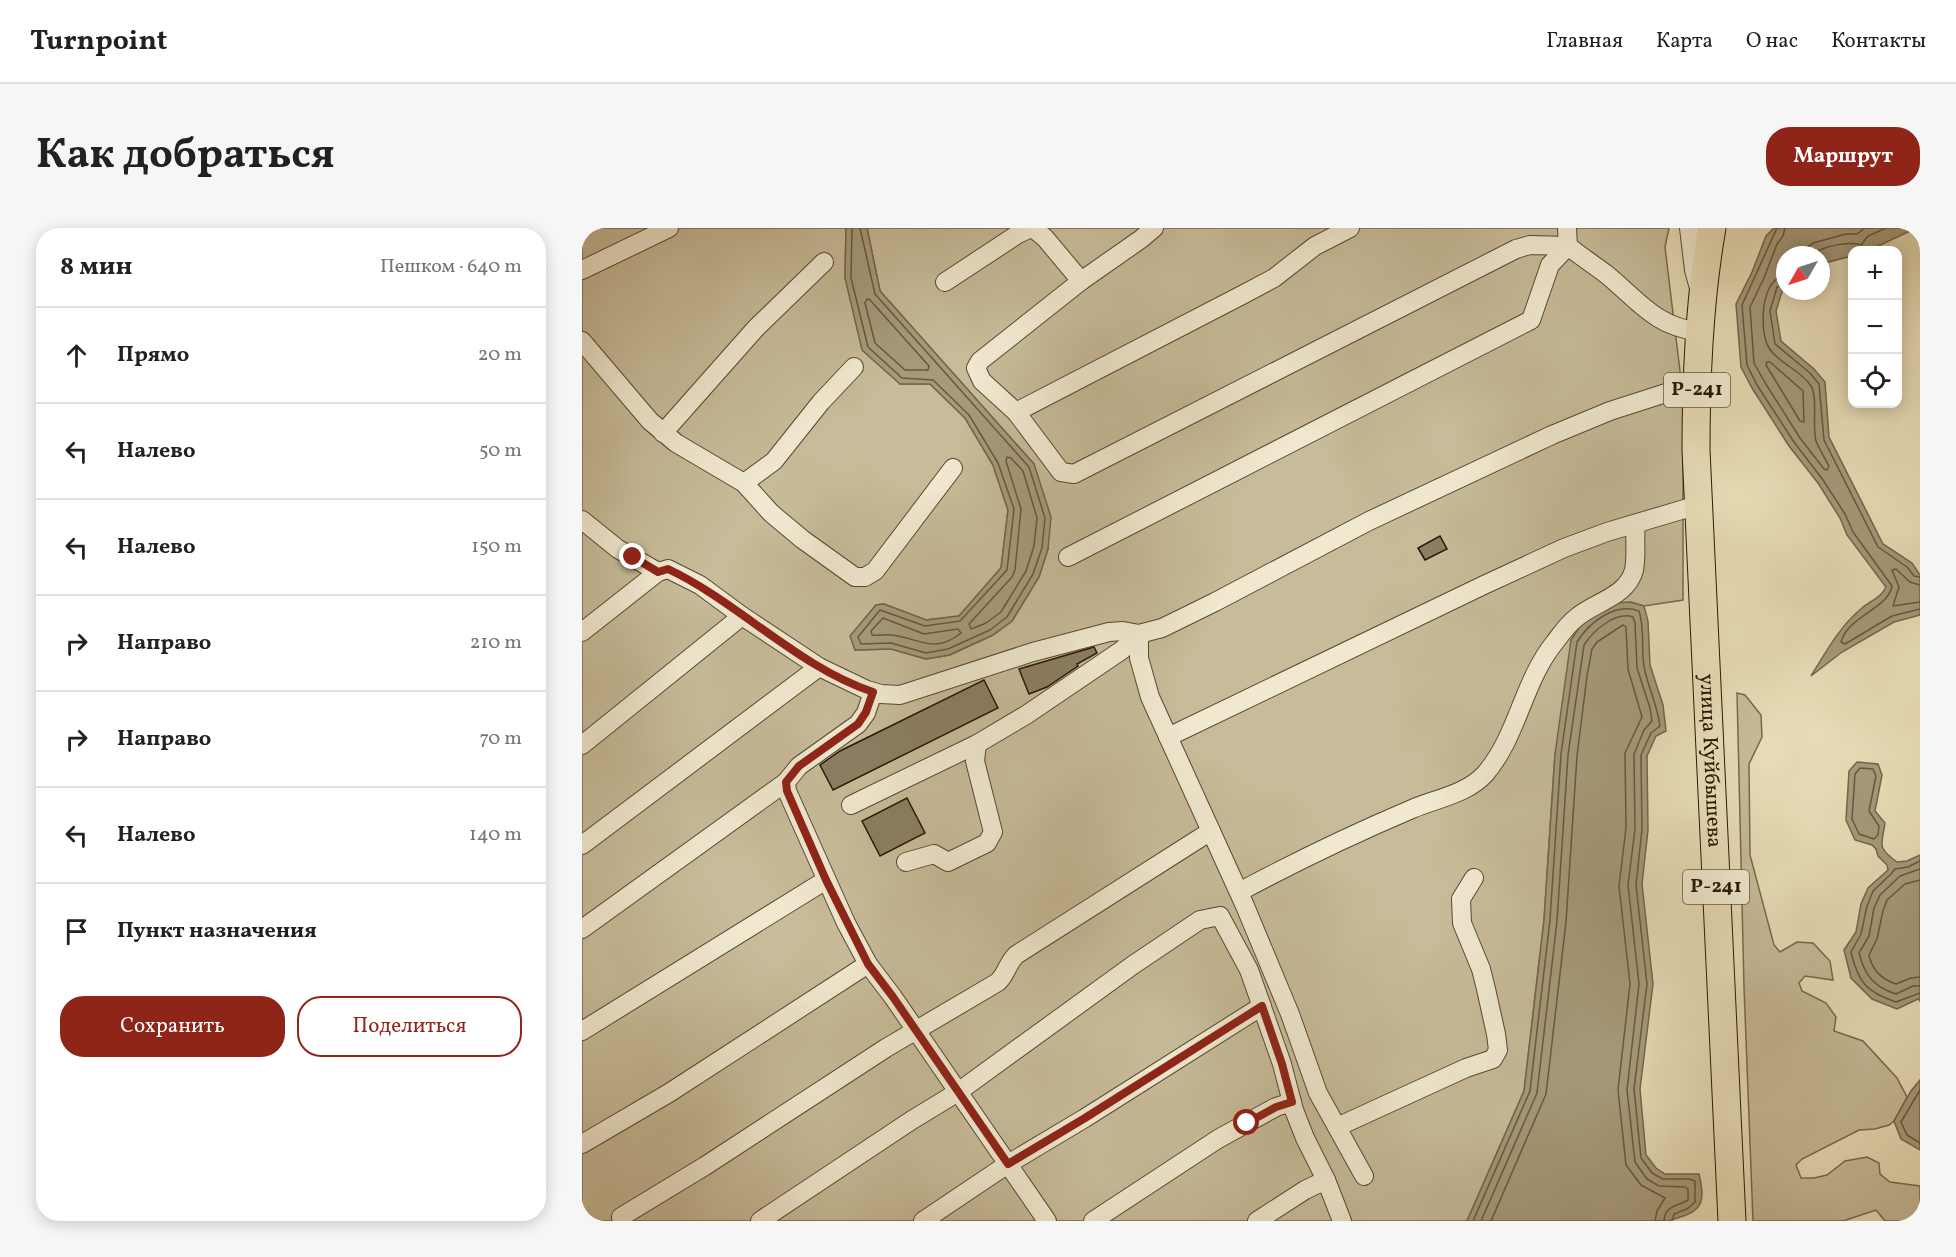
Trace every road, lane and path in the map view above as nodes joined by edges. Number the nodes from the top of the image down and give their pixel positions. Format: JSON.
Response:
{"nodes":[{"id":1,"x":669,"y":228,"type":"edge"},
{"id":2,"x":1032,"y":228,"type":"edge"},
{"id":3,"x":1154,"y":228,"type":"edge"},
{"id":4,"x":1350,"y":228,"type":"edge"},
{"id":5,"x":1689,"y":228,"type":"edge"},
{"id":6,"x":1712,"y":228,"type":"edge"},
{"id":7,"x":1568,"y":237,"type":"edge"},
{"id":8,"x":824,"y":262,"type":"dead end"},
{"id":9,"x":582,"y":270,"type":"edge"},
{"id":10,"x":1081,"y":281,"type":"junction"},
{"id":11,"x":945,"y":282,"type":"dead end"},
{"id":12,"x":1702,"y":301,"type":"junction"},
{"id":13,"x":1700,"y":332,"type":"junction"},
{"id":14,"x":582,"y":341,"type":"edge"},
{"id":15,"x":854,"y":368,"type":"dead end"},
{"id":16,"x":1697,"y":383,"type":"junction"},
{"id":17,"x":1016,"y":412,"type":"junction"},
{"id":18,"x":663,"y":433,"type":"junction"},
{"id":19,"x":953,"y":468,"type":"dead end"},
{"id":20,"x":744,"y":483,"type":"junction"},
{"id":21,"x":1698,"y":505,"type":"junction"},
{"id":22,"x":582,"y":520,"type":"edge"},
{"id":23,"x":1636,"y":524,"type":"junction"},
{"id":24,"x":1068,"y":557,"type":"dead end"},
{"id":25,"x":658,"y":572,"type":"junction"},
{"id":26,"x":741,"y":615,"type":"junction"},
{"id":27,"x":582,"y":632,"type":"edge"},
{"id":28,"x":1138,"y":634,"type":"junction"},
{"id":29,"x":819,"y":667,"type":"junction"},
{"id":30,"x":873,"y":692,"type":"junction"},
{"id":31,"x":1168,"y":736,"type":"junction"},
{"id":32,"x":977,"y":744,"type":"junction"},
{"id":33,"x":582,"y":745,"type":"edge"},
{"id":34,"x":786,"y":782,"type":"junction"},
{"id":35,"x":852,"y":805,"type":"dead end"},
{"id":36,"x":1211,"y":831,"type":"junction"},
{"id":37,"x":582,"y":845,"type":"edge"},
{"id":38,"x":906,"y":862,"type":"dead end"},
{"id":39,"x":1474,"y":878,"type":"dead end"},
{"id":40,"x":826,"y":880,"type":"junction"},
{"id":41,"x":1239,"y":892,"type":"junction"},
{"id":42,"x":582,"y":929,"type":"edge"},
{"id":43,"x":868,"y":964,"type":"junction"},
{"id":44,"x":1262,"y":1006,"type":"junction"},
{"id":45,"x":582,"y":1031,"type":"edge"},
{"id":46,"x":916,"y":1031,"type":"junction"},
{"id":47,"x":958,"y":1092,"type":"junction"},
{"id":48,"x":1292,"y":1102,"type":"junction"},
{"id":49,"x":1337,"y":1126,"type":"junction"},
{"id":50,"x":582,"y":1143,"type":"edge"},
{"id":51,"x":1008,"y":1164,"type":"junction"},
{"id":52,"x":1364,"y":1176,"type":"dead end"},
{"id":53,"x":1326,"y":1179,"type":"junction"},
{"id":54,"x":621,"y":1217,"type":"dead end"},
{"id":55,"x":760,"y":1221,"type":"edge"},
{"id":56,"x":923,"y":1221,"type":"edge"},
{"id":57,"x":1047,"y":1221,"type":"edge"},
{"id":58,"x":1093,"y":1221,"type":"edge"},
{"id":59,"x":1257,"y":1221,"type":"edge"},
{"id":60,"x":1342,"y":1221,"type":"edge"},
{"id":61,"x":1732,"y":1221,"type":"edge"}],
"edges":[{"from":1,"to":9,"type":"street"},
{"from":2,"to":10,"type":"street"},
{"from":2,"to":11,"type":"street"},
{"from":3,"to":10,"type":"street"},
{"from":4,"to":17,"type":"street"},
{"from":5,"to":12,"type":"street"},
{"from":6,"to":12,"type":"highway","number":"Р-241"},
{"from":7,"to":13,"type":"street"},
{"from":7,"to":17,"type":"street"},
{"from":7,"to":24,"type":"street"},
{"from":8,"to":18,"type":"street"},
{"from":10,"to":17,"type":"street"},
{"from":12,"to":13,"type":"highway","number":"Р-241"},
{"from":13,"to":16,"type":"highway","number":"Р-241"},
{"from":14,"to":18,"type":"street"},
{"from":15,"to":20,"type":"street"},
{"from":16,"to":21,"type":"highway","number":"Р-241"},
{"from":16,"to":28,"type":"street"},
{"from":18,"to":20,"type":"street"},
{"from":19,"to":20,"type":"street"},
{"from":21,"to":23,"type":"street"},
{"from":21,"to":61,"type":"highway","name":"улица Куйбышева","number":"Р-241"},
{"from":22,"to":25,"type":"street"},
{"from":23,"to":31,"type":"street"},
{"from":23,"to":41,"type":"street"},
{"from":25,"to":26,"type":"street"},
{"from":25,"to":27,"type":"street"},
{"from":26,"to":29,"type":"street"},
{"from":26,"to":33,"type":"street"},
{"from":28,"to":30,"type":"street"},
{"from":28,"to":31,"type":"street"},
{"from":28,"to":32,"type":"street"},
{"from":29,"to":30,"type":"street"},
{"from":29,"to":37,"type":"street"},
{"from":30,"to":34,"type":"street"},
{"from":31,"to":36,"type":"street"},
{"from":32,"to":35,"type":"street"},
{"from":32,"to":38,"type":"street"},
{"from":34,"to":40,"type":"street"},
{"from":34,"to":42,"type":"street"},
{"from":36,"to":41,"type":"street"},
{"from":36,"to":46,"type":"street"},
{"from":39,"to":49,"type":"street"},
{"from":40,"to":43,"type":"street"},
{"from":40,"to":45,"type":"street"},
{"from":41,"to":49,"type":"street"},
{"from":43,"to":46,"type":"street"},
{"from":43,"to":50,"type":"street"},
{"from":44,"to":47,"type":"street"},
{"from":44,"to":48,"type":"street"},
{"from":44,"to":51,"type":"street"},
{"from":46,"to":47,"type":"street"},
{"from":46,"to":54,"type":"street"},
{"from":47,"to":51,"type":"street"},
{"from":47,"to":55,"type":"street"},
{"from":48,"to":53,"type":"street"},
{"from":48,"to":58,"type":"street"},
{"from":49,"to":52,"type":"street"},
{"from":51,"to":56,"type":"street"},
{"from":51,"to":57,"type":"street"},
{"from":53,"to":59,"type":"street"},
{"from":53,"to":60,"type":"street"}]}
